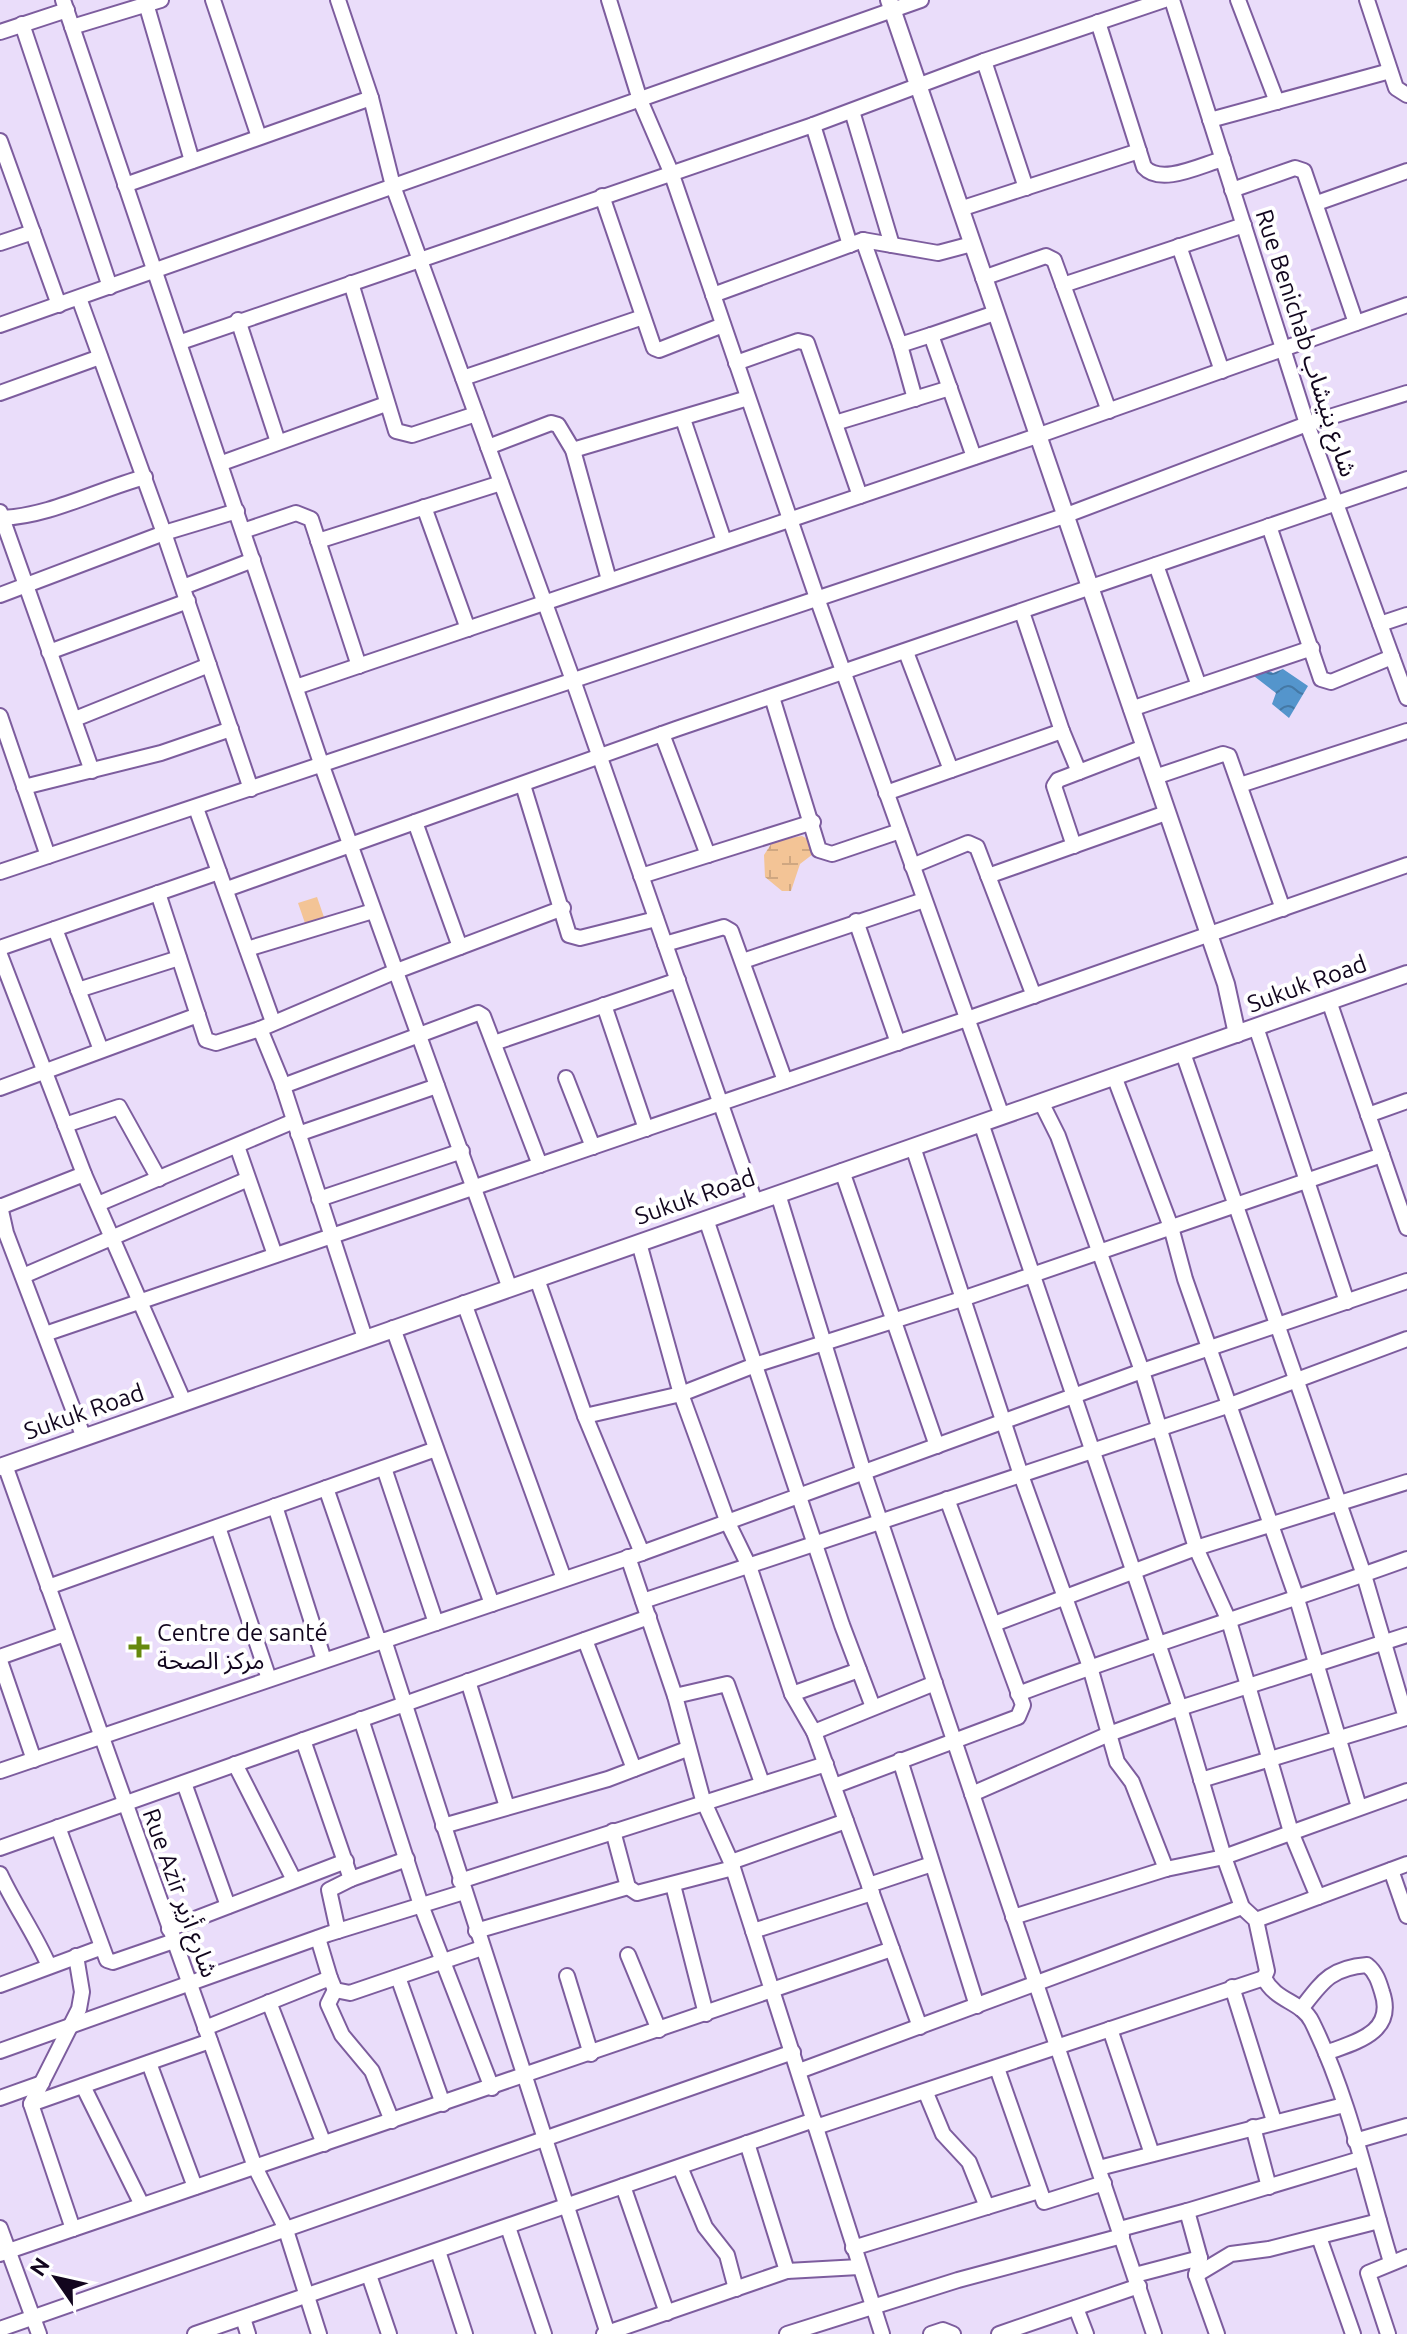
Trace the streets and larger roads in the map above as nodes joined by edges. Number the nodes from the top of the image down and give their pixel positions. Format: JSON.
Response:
{"nodes":[{"id":1,"x":161,"y":0,"type":"edge"},
{"id":2,"x":213,"y":0,"type":"edge"},
{"id":3,"x":338,"y":0,"type":"edge"},
{"id":4,"x":609,"y":0,"type":"edge"},
{"id":5,"x":921,"y":0,"type":"edge"},
{"id":6,"x":1164,"y":0,"type":"edge"},
{"id":7,"x":1172,"y":0,"type":"edge"},
{"id":8,"x":1238,"y":0,"type":"edge"},
{"id":9,"x":1367,"y":0,"type":"edge"},
{"id":10,"x":146,"y":2,"type":"edge"},
{"id":11,"x":65,"y":5,"type":"edge"},
{"id":12,"x":891,"y":5,"type":"edge"},
{"id":13,"x":1098,"y":22,"type":"junction"},
{"id":14,"x":22,"y":24,"type":"junction"},
{"id":15,"x":72,"y":27,"type":"junction"},
{"id":16,"x":0,"y":32,"type":"edge"},
{"id":17,"x":984,"y":61,"type":"junction"},
{"id":18,"x":1390,"y":71,"type":"junction"},
{"id":19,"x":918,"y":85,"type":"junction"},
{"id":20,"x":1407,"y":95,"type":"edge"},
{"id":21,"x":371,"y":98,"type":"junction"},
{"id":22,"x":640,"y":100,"type":"junction"},
{"id":23,"x":1277,"y":102,"type":"junction"},
{"id":24,"x":852,"y":111,"type":"junction"},
{"id":25,"x":1210,"y":120,"type":"junction"},
{"id":26,"x":813,"y":125,"type":"junction"},
{"id":27,"x":259,"y":137,"type":"junction"},
{"id":28,"x":0,"y":141,"type":"edge"},
{"id":29,"x":1139,"y":151,"type":"junction"},
{"id":30,"x":1223,"y":159,"type":"junction"},
{"id":31,"x":192,"y":161,"type":"junction"},
{"id":32,"x":1407,"y":171,"type":"edge"},
{"id":33,"x":671,"y":172,"type":"junction"},
{"id":34,"x":7,"y":179,"type":"edge"},
{"id":35,"x":125,"y":185,"type":"junction"},
{"id":36,"x":393,"y":186,"type":"junction"},
{"id":37,"x":1026,"y":188,"type":"junction"},
{"id":38,"x":1232,"y":190,"type":"junction"},
{"id":39,"x":602,"y":196,"type":"junction"},
{"id":40,"x":1317,"y":203,"type":"junction"},
{"id":41,"x":960,"y":209,"type":"junction"},
{"id":42,"x":1244,"y":225,"type":"junction"},
{"id":43,"x":33,"y":232,"type":"junction"},
{"id":44,"x":856,"y":242,"type":"junction"},
{"id":45,"x":0,"y":243,"type":"edge"},
{"id":46,"x":972,"y":244,"type":"junction"},
{"id":47,"x":892,"y":245,"type":"junction"},
{"id":48,"x":1179,"y":246,"type":"junction"},
{"id":49,"x":420,"y":259,"type":"junction"},
{"id":50,"x":157,"y":271,"type":"junction"},
{"id":51,"x":983,"y":278,"type":"junction"},
{"id":52,"x":351,"y":283,"type":"junction"},
{"id":53,"x":1063,"y":285,"type":"junction"},
{"id":54,"x":110,"y":287,"type":"junction"},
{"id":55,"x":713,"y":295,"type":"junction"},
{"id":56,"x":79,"y":298,"type":"junction"},
{"id":57,"x":59,"y":305,"type":"junction"},
{"id":58,"x":1407,"y":305,"type":"edge"},
{"id":59,"x":995,"y":313,"type":"junction"},
{"id":60,"x":643,"y":317,"type":"junction"},
{"id":61,"x":238,"y":320,"type":"junction"},
{"id":62,"x":1356,"y":323,"type":"junction"},
{"id":63,"x":0,"y":325,"type":"edge"},
{"id":64,"x":723,"y":325,"type":"junction"},
{"id":65,"x":931,"y":335,"type":"junction"},
{"id":66,"x":181,"y":342,"type":"junction"},
{"id":67,"x":900,"y":345,"type":"junction"},
{"id":68,"x":1283,"y":349,"type":"junction"},
{"id":69,"x":100,"y":357,"type":"junction"},
{"id":70,"x":736,"y":363,"type":"junction"},
{"id":71,"x":1222,"y":371,"type":"junction"},
{"id":72,"x":463,"y":378,"type":"junction"},
{"id":73,"x":950,"y":388,"type":"junction"},
{"id":74,"x":0,"y":393,"type":"edge"},
{"id":75,"x":1407,"y":393,"type":"edge"},
{"id":76,"x":748,"y":398,"type":"junction"},
{"id":77,"x":915,"y":399,"type":"junction"},
{"id":78,"x":386,"y":404,"type":"junction"},
{"id":79,"x":1109,"y":411,"type":"junction"},
{"id":80,"x":476,"y":414,"type":"junction"},
{"id":81,"x":683,"y":419,"type":"junction"},
{"id":82,"x":835,"y":423,"type":"junction"},
{"id":83,"x":1307,"y":424,"type":"junction"},
{"id":84,"x":1037,"y":436,"type":"junction"},
{"id":85,"x":278,"y":442,"type":"junction"},
{"id":86,"x":488,"y":447,"type":"junction"},
{"id":87,"x":573,"y":450,"type":"junction"},
{"id":88,"x":974,"y":457,"type":"junction"},
{"id":89,"x":222,"y":463,"type":"junction"},
{"id":90,"x":145,"y":477,"type":"junction"},
{"id":91,"x":1407,"y":479,"type":"edge"},
{"id":92,"x":501,"y":483,"type":"junction"},
{"id":93,"x":860,"y":496,"type":"junction"},
{"id":94,"x":1336,"y":504,"type":"junction"},
{"id":95,"x":424,"y":507,"type":"junction"},
{"id":96,"x":237,"y":511,"type":"junction"},
{"id":97,"x":1,"y":515,"type":"edge"},
{"id":98,"x":1064,"y":516,"type":"junction"},
{"id":99,"x":790,"y":519,"type":"junction"},
{"id":100,"x":1269,"y":526,"type":"junction"},
{"id":101,"x":243,"y":531,"type":"junction"},
{"id":102,"x":164,"y":533,"type":"junction"},
{"id":103,"x":318,"y":541,"type":"junction"},
{"id":104,"x":724,"y":541,"type":"junction"},
{"id":105,"x":253,"y":560,"type":"junction"},
{"id":106,"x":1156,"y":565,"type":"junction"},
{"id":107,"x":609,"y":580,"type":"junction"},
{"id":108,"x":24,"y":585,"type":"junction"},
{"id":109,"x":183,"y":587,"type":"junction"},
{"id":110,"x":1088,"y":588,"type":"junction"},
{"id":111,"x":0,"y":595,"type":"edge"},
{"id":112,"x":817,"y":598,"type":"junction"},
{"id":113,"x":188,"y":601,"type":"junction"},
{"id":114,"x":545,"y":602,"type":"junction"},
{"id":115,"x":1022,"y":612,"type":"junction"},
{"id":116,"x":1407,"y":615,"type":"edge"},
{"id":117,"x":1380,"y":624,"type":"junction"},
{"id":118,"x":468,"y":629,"type":"junction"},
{"id":119,"x":1312,"y":648,"type":"junction"},
{"id":120,"x":49,"y":652,"type":"junction"},
{"id":121,"x":906,"y":652,"type":"junction"},
{"id":122,"x":1392,"y":657,"type":"junction"},
{"id":123,"x":209,"y":665,"type":"junction"},
{"id":124,"x":359,"y":666,"type":"junction"},
{"id":125,"x":843,"y":672,"type":"junction"},
{"id":126,"x":574,"y":683,"type":"junction"},
{"id":127,"x":1199,"y":686,"type":"junction"},
{"id":128,"x":296,"y":687,"type":"junction"},
{"id":129,"x":1407,"y":695,"type":"edge"},
{"id":130,"x":772,"y":697,"type":"junction"},
{"id":131,"x":1131,"y":709,"type":"junction"},
{"id":132,"x":0,"y":716,"type":"edge"},
{"id":133,"x":75,"y":719,"type":"junction"},
{"id":134,"x":231,"y":729,"type":"junction"},
{"id":135,"x":1062,"y":731,"type":"junction"},
{"id":136,"x":1407,"y":731,"type":"edge"},
{"id":137,"x":662,"y":734,"type":"junction"},
{"id":138,"x":1144,"y":747,"type":"junction"},
{"id":139,"x":600,"y":758,"type":"junction"},
{"id":140,"x":322,"y":766,"type":"junction"},
{"id":141,"x":951,"y":770,"type":"junction"},
{"id":142,"x":92,"y":771,"type":"junction"},
{"id":143,"x":1079,"y":772,"type":"junction"},
{"id":144,"x":1155,"y":777,"type":"junction"},
{"id":145,"x":523,"y":785,"type":"junction"},
{"id":146,"x":1240,"y":785,"type":"junction"},
{"id":147,"x":24,"y":787,"type":"junction"},
{"id":148,"x":251,"y":789,"type":"junction"},
{"id":149,"x":886,"y":793,"type":"junction"},
{"id":150,"x":196,"y":808,"type":"junction"},
{"id":151,"x":1166,"y":813,"type":"junction"},
{"id":152,"x":415,"y":822,"type":"junction"},
{"id":153,"x":813,"y":822,"type":"junction"},
{"id":154,"x":900,"y":831,"type":"junction"},
{"id":155,"x":350,"y":845,"type":"junction"},
{"id":156,"x":1074,"y":846,"type":"junction"},
{"id":157,"x":708,"y":855,"type":"junction"},
{"id":158,"x":48,"y":856,"type":"junction"},
{"id":159,"x":1407,"y":865,"type":"edge"},
{"id":160,"x":912,"y":866,"type":"junction"},
{"id":161,"x":0,"y":872,"type":"edge"},
{"id":162,"x":219,"y":872,"type":"junction"},
{"id":163,"x":641,"y":876,"type":"junction"},
{"id":164,"x":988,"y":876,"type":"junction"},
{"id":165,"x":227,"y":889,"type":"junction"},
{"id":166,"x":158,"y":893,"type":"junction"},
{"id":167,"x":924,"y":900,"type":"junction"},
{"id":168,"x":563,"y":908,"type":"junction"},
{"id":169,"x":1283,"y":909,"type":"junction"},
{"id":170,"x":373,"y":911,"type":"junction"},
{"id":171,"x":656,"y":919,"type":"junction"},
{"id":172,"x":856,"y":921,"type":"junction"},
{"id":173,"x":55,"y":929,"type":"junction"},
{"id":174,"x":1209,"y":935,"type":"junction"},
{"id":175,"x":665,"y":944,"type":"junction"},
{"id":176,"x":460,"y":947,"type":"junction"},
{"id":177,"x":0,"y":948,"type":"edge"},
{"id":178,"x":247,"y":949,"type":"junction"},
{"id":179,"x":0,"y":955,"type":"edge"},
{"id":180,"x":179,"y":958,"type":"junction"},
{"id":181,"x":743,"y":961,"type":"junction"},
{"id":182,"x":394,"y":972,"type":"junction"},
{"id":183,"x":1407,"y":974,"type":"edge"},
{"id":184,"x":678,"y":980,"type":"junction"},
{"id":185,"x":78,"y":990,"type":"junction"},
{"id":186,"x":1034,"y":996,"type":"junction"},
{"id":187,"x":1329,"y":1001,"type":"junction"},
{"id":188,"x":604,"y":1005,"type":"junction"},
{"id":189,"x":198,"y":1015,"type":"junction"},
{"id":190,"x":967,"y":1019,"type":"junction"},
{"id":191,"x":266,"y":1026,"type":"junction"},
{"id":192,"x":1256,"y":1027,"type":"junction"},
{"id":193,"x":1237,"y":1034,"type":"junction"},
{"id":194,"x":418,"y":1035,"type":"junction"},
{"id":195,"x":494,"y":1043,"type":"junction"},
{"id":196,"x":898,"y":1043,"type":"junction"},
{"id":197,"x":101,"y":1050,"type":"junction"},
{"id":198,"x":1183,"y":1053,"type":"junction"},
{"id":199,"x":44,"y":1071,"type":"junction"},
{"id":200,"x":1114,"y":1076,"type":"junction"},
{"id":201,"x":566,"y":1078,"type":"dead end"},
{"id":202,"x":785,"y":1081,"type":"junction"},
{"id":203,"x":283,"y":1086,"type":"junction"},
{"id":204,"x":437,"y":1086,"type":"junction"},
{"id":205,"x":0,"y":1088,"type":"edge"},
{"id":206,"x":1407,"y":1101,"type":"edge"},
{"id":207,"x":1041,"y":1102,"type":"junction"},
{"id":208,"x":721,"y":1103,"type":"junction"},
{"id":209,"x":1368,"y":1115,"type":"junction"},
{"id":210,"x":1002,"y":1116,"type":"junction"},
{"id":211,"x":981,"y":1123,"type":"junction"},
{"id":212,"x":65,"y":1125,"type":"junction"},
{"id":213,"x":296,"y":1128,"type":"junction"},
{"id":214,"x":646,"y":1129,"type":"junction"},
{"id":215,"x":237,"y":1146,"type":"junction"},
{"id":216,"x":593,"y":1147,"type":"junction"},
{"id":217,"x":913,"y":1147,"type":"junction"},
{"id":218,"x":462,"y":1151,"type":"junction"},
{"id":219,"x":1382,"y":1155,"type":"junction"},
{"id":220,"x":540,"y":1165,"type":"junction"},
{"id":221,"x":842,"y":1171,"type":"junction"},
{"id":222,"x":84,"y":1174,"type":"junction"},
{"id":223,"x":159,"y":1179,"type":"junction"},
{"id":224,"x":246,"y":1180,"type":"junction"},
{"id":225,"x":1305,"y":1181,"type":"junction"},
{"id":226,"x":475,"y":1188,"type":"junction"},
{"id":227,"x":778,"y":1194,"type":"junction"},
{"id":228,"x":319,"y":1199,"type":"junction"},
{"id":229,"x":755,"y":1202,"type":"junction"},
{"id":230,"x":98,"y":1204,"type":"junction"},
{"id":231,"x":1238,"y":1204,"type":"junction"},
{"id":232,"x":0,"y":1206,"type":"edge"},
{"id":233,"x":706,"y":1219,"type":"junction"},
{"id":234,"x":1171,"y":1227,"type":"junction"},
{"id":235,"x":1407,"y":1228,"type":"edge"},
{"id":236,"x":113,"y":1236,"type":"junction"},
{"id":237,"x":332,"y":1237,"type":"junction"},
{"id":238,"x":639,"y":1243,"type":"junction"},
{"id":239,"x":1098,"y":1250,"type":"junction"},
{"id":240,"x":275,"y":1255,"type":"junction"},
{"id":241,"x":1032,"y":1275,"type":"junction"},
{"id":242,"x":23,"y":1276,"type":"junction"},
{"id":243,"x":537,"y":1279,"type":"junction"},
{"id":244,"x":1407,"y":1281,"type":"edge"},
{"id":245,"x":509,"y":1286,"type":"junction"},
{"id":246,"x":965,"y":1298,"type":"junction"},
{"id":247,"x":140,"y":1299,"type":"junction"},
{"id":248,"x":1347,"y":1302,"type":"junction"},
{"id":249,"x":464,"y":1303,"type":"junction"},
{"id":250,"x":894,"y":1318,"type":"junction"},
{"id":251,"x":1277,"y":1327,"type":"junction"},
{"id":252,"x":393,"y":1328,"type":"junction"},
{"id":253,"x":45,"y":1334,"type":"junction"},
{"id":254,"x":365,"y":1338,"type":"junction"},
{"id":255,"x":1407,"y":1339,"type":"edge"},
{"id":256,"x":827,"y":1342,"type":"junction"},
{"id":257,"x":1211,"y":1350,"type":"junction"},
{"id":258,"x":755,"y":1365,"type":"junction"},
{"id":259,"x":1142,"y":1371,"type":"junction"},
{"id":260,"x":1296,"y":1380,"type":"junction"},
{"id":261,"x":681,"y":1394,"type":"junction"},
{"id":262,"x":1074,"y":1398,"type":"junction"},
{"id":263,"x":184,"y":1402,"type":"junction"},
{"id":264,"x":1230,"y":1405,"type":"junction"},
{"id":265,"x":585,"y":1416,"type":"junction"},
{"id":266,"x":1003,"y":1423,"type":"junction"},
{"id":267,"x":1160,"y":1429,"type":"junction"},
{"id":268,"x":84,"y":1438,"type":"junction"},
{"id":269,"x":937,"y":1446,"type":"junction"},
{"id":270,"x":436,"y":1449,"type":"junction"},
{"id":271,"x":1092,"y":1452,"type":"junction"},
{"id":272,"x":2,"y":1466,"type":"edge"},
{"id":273,"x":384,"y":1468,"type":"junction"},
{"id":274,"x":864,"y":1473,"type":"junction"},
{"id":275,"x":1021,"y":1475,"type":"junction"},
{"id":276,"x":1407,"y":1482,"type":"edge"},
{"id":277,"x":326,"y":1488,"type":"junction"},
{"id":278,"x":800,"y":1497,"type":"junction"},
{"id":279,"x":947,"y":1499,"type":"junction"},
{"id":280,"x":1337,"y":1503,"type":"junction"},
{"id":281,"x":275,"y":1506,"type":"junction"},
{"id":282,"x":728,"y":1523,"type":"junction"},
{"id":283,"x":882,"y":1524,"type":"junction"},
{"id":284,"x":1269,"y":1525,"type":"junction"},
{"id":285,"x":218,"y":1527,"type":"junction"},
{"id":286,"x":815,"y":1544,"type":"junction"},
{"id":287,"x":1196,"y":1548,"type":"junction"},
{"id":288,"x":635,"y":1555,"type":"junction"},
{"id":289,"x":1407,"y":1559,"type":"edge"},
{"id":290,"x":749,"y":1566,"type":"junction"},
{"id":291,"x":1134,"y":1574,"type":"junction"},
{"id":292,"x":1364,"y":1575,"type":"junction"},
{"id":293,"x":564,"y":1579,"type":"junction"},
{"id":294,"x":48,"y":1587,"type":"junction"},
{"id":295,"x":1064,"y":1599,"type":"junction"},
{"id":296,"x":1297,"y":1599,"type":"junction"},
{"id":297,"x":643,"y":1601,"type":"junction"},
{"id":298,"x":492,"y":1604,"type":"junction"},
{"id":299,"x":649,"y":1617,"type":"junction"},
{"id":300,"x":1229,"y":1621,"type":"junction"},
{"id":301,"x":436,"y":1623,"type":"junction"},
{"id":302,"x":994,"y":1624,"type":"junction"},
{"id":303,"x":65,"y":1634,"type":"junction"},
{"id":304,"x":1407,"y":1635,"type":"edge"},
{"id":305,"x":585,"y":1640,"type":"junction"},
{"id":306,"x":381,"y":1641,"type":"junction"},
{"id":307,"x":1157,"y":1643,"type":"junction"},
{"id":308,"x":1382,"y":1643,"type":"junction"},
{"id":309,"x":0,"y":1659,"type":"edge"},
{"id":310,"x":324,"y":1660,"type":"junction"},
{"id":311,"x":1315,"y":1664,"type":"junction"},
{"id":312,"x":1090,"y":1667,"type":"junction"},
{"id":313,"x":859,"y":1670,"type":"junction"},
{"id":314,"x":269,"y":1679,"type":"junction"},
{"id":315,"x":468,"y":1681,"type":"junction"},
{"id":316,"x":935,"y":1683,"type":"junction"},
{"id":317,"x":1250,"y":1685,"type":"junction"},
{"id":318,"x":5,"y":1691,"type":"edge"},
{"id":319,"x":792,"y":1694,"type":"junction"},
{"id":320,"x":1018,"y":1694,"type":"junction"},
{"id":321,"x":675,"y":1696,"type":"junction"},
{"id":322,"x":404,"y":1704,"type":"junction"},
{"id":323,"x":873,"y":1707,"type":"junction"},
{"id":324,"x":1180,"y":1708,"type":"junction"},
{"id":325,"x":1407,"y":1718,"type":"edge"},
{"id":326,"x":361,"y":1719,"type":"junction"},
{"id":327,"x":814,"y":1732,"type":"junction"},
{"id":328,"x":1109,"y":1734,"type":"junction"},
{"id":329,"x":101,"y":1736,"type":"junction"},
{"id":330,"x":1339,"y":1738,"type":"junction"},
{"id":331,"x":303,"y":1740,"type":"junction"},
{"id":332,"x":954,"y":1740,"type":"junction"},
{"id":333,"x":687,"y":1749,"type":"junction"},
{"id":334,"x":1269,"y":1759,"type":"junction"},
{"id":335,"x":34,"y":1760,"type":"junction"},
{"id":336,"x":900,"y":1760,"type":"junction"},
{"id":337,"x":235,"y":1764,"type":"junction"},
{"id":338,"x":826,"y":1764,"type":"junction"},
{"id":339,"x":634,"y":1769,"type":"junction"},
{"id":340,"x":0,"y":1771,"type":"edge"},
{"id":341,"x":1201,"y":1780,"type":"junction"},
{"id":342,"x":184,"y":1783,"type":"junction"},
{"id":343,"x":762,"y":1783,"type":"junction"},
{"id":344,"x":834,"y":1786,"type":"junction"},
{"id":345,"x":1407,"y":1791,"type":"edge"},
{"id":346,"x":972,"y":1794,"type":"junction"},
{"id":347,"x":703,"y":1800,"type":"junction"},
{"id":348,"x":125,"y":1804,"type":"junction"},
{"id":349,"x":507,"y":1807,"type":"junction"},
{"id":350,"x":1359,"y":1807,"type":"junction"},
{"id":351,"x":846,"y":1821,"type":"junction"},
{"id":352,"x":443,"y":1826,"type":"junction"},
{"id":353,"x":58,"y":1827,"type":"junction"},
{"id":354,"x":613,"y":1831,"type":"junction"},
{"id":355,"x":1291,"y":1832,"type":"junction"},
{"id":356,"x":0,"y":1848,"type":"edge"},
{"id":357,"x":1224,"y":1857,"type":"junction"},
{"id":358,"x":407,"y":1859,"type":"junction"},
{"id":359,"x":346,"y":1861,"type":"junction"},
{"id":360,"x":932,"y":1864,"type":"junction"},
{"id":361,"x":1407,"y":1864,"type":"edge"},
{"id":362,"x":732,"y":1865,"type":"junction"},
{"id":363,"x":1166,"y":1869,"type":"junction"},
{"id":364,"x":1391,"y":1870,"type":"junction"},
{"id":365,"x":0,"y":1874,"type":"edge"},
{"id":366,"x":351,"y":1879,"type":"junction"},
{"id":367,"x":294,"y":1880,"type":"junction"},
{"id":368,"x":673,"y":1885,"type":"junction"},
{"id":369,"x":462,"y":1886,"type":"junction"},
{"id":370,"x":628,"y":1887,"type":"junction"},
{"id":371,"x":870,"y":1889,"type":"junction"},
{"id":372,"x":1318,"y":1897,"type":"junction"},
{"id":373,"x":421,"y":1905,"type":"junction"},
{"id":374,"x":228,"y":1906,"type":"junction"},
{"id":375,"x":1242,"y":1907,"type":"junction"},
{"id":376,"x":1407,"y":1916,"type":"edge"},
{"id":377,"x":1013,"y":1917,"type":"junction"},
{"id":378,"x":1256,"y":1920,"type":"junction"},
{"id":379,"x":338,"y":1931,"type":"junction"},
{"id":380,"x":476,"y":1931,"type":"junction"},
{"id":381,"x":753,"y":1931,"type":"junction"},
{"id":382,"x":172,"y":1935,"type":"junction"},
{"id":383,"x":318,"y":1938,"type":"junction"},
{"id":384,"x":100,"y":1948,"type":"junction"},
{"id":385,"x":482,"y":1948,"type":"junction"},
{"id":386,"x":892,"y":1949,"type":"junction"},
{"id":387,"x":628,"y":1955,"type":"dead end"},
{"id":388,"x":76,"y":1956,"type":"junction"},
{"id":389,"x":445,"y":1960,"type":"junction"},
{"id":390,"x":49,"y":1966,"type":"junction"},
{"id":391,"x":567,"y":1976,"type":"dead end"},
{"id":392,"x":398,"y":1977,"type":"junction"},
{"id":393,"x":1264,"y":1978,"type":"junction"},
{"id":394,"x":189,"y":1983,"type":"junction"},
{"id":395,"x":333,"y":1984,"type":"junction"},
{"id":396,"x":0,"y":1985,"type":"edge"},
{"id":397,"x":1035,"y":1985,"type":"junction"},
{"id":398,"x":1232,"y":1987,"type":"junction"},
{"id":399,"x":773,"y":1991,"type":"junction"},
{"id":400,"x":269,"y":2002,"type":"junction"},
{"id":401,"x":977,"y":2006,"type":"junction"},
{"id":402,"x":1301,"y":2009,"type":"junction"},
{"id":403,"x":706,"y":2014,"type":"junction"},
{"id":404,"x":73,"y":2025,"type":"junction"},
{"id":405,"x":920,"y":2027,"type":"junction"},
{"id":406,"x":1110,"y":2029,"type":"junction"},
{"id":407,"x":659,"y":2030,"type":"junction"},
{"id":408,"x":207,"y":2035,"type":"junction"},
{"id":409,"x":1057,"y":2048,"type":"junction"},
{"id":410,"x":0,"y":2051,"type":"edge"},
{"id":411,"x":793,"y":2052,"type":"junction"},
{"id":412,"x":1326,"y":2053,"type":"junction"},
{"id":413,"x":591,"y":2054,"type":"junction"},
{"id":414,"x":149,"y":2063,"type":"junction"},
{"id":415,"x":997,"y":2068,"type":"junction"},
{"id":416,"x":799,"y":2071,"type":"junction"},
{"id":417,"x":523,"y":2077,"type":"junction"},
{"id":418,"x":42,"y":2083,"type":"junction"},
{"id":419,"x":83,"y":2086,"type":"junction"},
{"id":420,"x":492,"y":2088,"type":"junction"},
{"id":421,"x":926,"y":2093,"type":"junction"},
{"id":422,"x":0,"y":2098,"type":"edge"},
{"id":423,"x":31,"y":2104,"type":"junction"},
{"id":424,"x":443,"y":2104,"type":"junction"},
{"id":425,"x":1344,"y":2105,"type":"junction"},
{"id":426,"x":392,"y":2121,"type":"junction"},
{"id":427,"x":1274,"y":2121,"type":"junction"},
{"id":428,"x":815,"y":2124,"type":"junction"},
{"id":429,"x":1407,"y":2126,"type":"edge"},
{"id":430,"x":1253,"y":2127,"type":"junction"},
{"id":431,"x":542,"y":2140,"type":"junction"},
{"id":432,"x":1355,"y":2141,"type":"junction"},
{"id":433,"x":747,"y":2143,"type":"junction"},
{"id":434,"x":324,"y":2144,"type":"junction"},
{"id":435,"x":1152,"y":2154,"type":"junction"},
{"id":436,"x":1360,"y":2159,"type":"junction"},
{"id":437,"x":255,"y":2167,"type":"junction"},
{"id":438,"x":680,"y":2167,"type":"junction"},
{"id":439,"x":1099,"y":2168,"type":"junction"},
{"id":440,"x":1104,"y":2183,"type":"junction"},
{"id":441,"x":623,"y":2186,"type":"junction"},
{"id":442,"x":195,"y":2187,"type":"junction"},
{"id":443,"x":1269,"y":2187,"type":"junction"},
{"id":444,"x":1039,"y":2191,"type":"junction"},
{"id":445,"x":141,"y":2203,"type":"junction"},
{"id":446,"x":565,"y":2207,"type":"junction"},
{"id":447,"x":987,"y":2207,"type":"junction"},
{"id":448,"x":1187,"y":2211,"type":"junction"},
{"id":449,"x":1379,"y":2221,"type":"junction"},
{"id":450,"x":285,"y":2227,"type":"junction"},
{"id":451,"x":508,"y":2227,"type":"junction"},
{"id":452,"x":0,"y":2228,"type":"edge"},
{"id":453,"x":73,"y":2229,"type":"junction"},
{"id":454,"x":1121,"y":2232,"type":"junction"},
{"id":455,"x":1319,"y":2237,"type":"junction"},
{"id":456,"x":853,"y":2248,"type":"junction"},
{"id":457,"x":438,"y":2251,"type":"junction"},
{"id":458,"x":4,"y":2252,"type":"edge"},
{"id":459,"x":1407,"y":2257,"type":"edge"},
{"id":460,"x":1200,"y":2258,"type":"junction"},
{"id":461,"x":1391,"y":2262,"type":"junction"},
{"id":462,"x":859,"y":2267,"type":"junction"},
{"id":463,"x":787,"y":2271,"type":"junction"},
{"id":464,"x":369,"y":2275,"type":"junction"},
{"id":465,"x":1196,"y":2275,"type":"junction"},
{"id":466,"x":1137,"y":2280,"type":"junction"},
{"id":467,"x":736,"y":2289,"type":"junction"},
{"id":468,"x":307,"y":2297,"type":"junction"},
{"id":469,"x":873,"y":2306,"type":"junction"},
{"id":470,"x":1076,"y":2308,"type":"junction"},
{"id":471,"x":667,"y":2313,"type":"junction"},
{"id":472,"x":33,"y":2317,"type":"junction"},
{"id":473,"x":243,"y":2318,"type":"junction"},
{"id":474,"x":650,"y":2318,"type":"junction"},
{"id":475,"x":0,"y":2329,"type":"edge"},
{"id":476,"x":1023,"y":2330,"type":"edge"},
{"id":477,"x":39,"y":2334,"type":"edge"},
{"id":478,"x":195,"y":2334,"type":"edge"},
{"id":479,"x":248,"y":2334,"type":"edge"},
{"id":480,"x":319,"y":2334,"type":"edge"},
{"id":481,"x":389,"y":2334,"type":"edge"},
{"id":482,"x":465,"y":2334,"type":"edge"},
{"id":483,"x":544,"y":2334,"type":"edge"},
{"id":484,"x":606,"y":2334,"type":"edge"},
{"id":485,"x":654,"y":2334,"type":"edge"},
{"id":486,"x":787,"y":2334,"type":"edge"},
{"id":487,"x":882,"y":2334,"type":"edge"},
{"id":488,"x":931,"y":2334,"type":"edge"},
{"id":489,"x":953,"y":2334,"type":"edge"},
{"id":490,"x":999,"y":2334,"type":"edge"},
{"id":491,"x":1086,"y":2334,"type":"edge"},
{"id":492,"x":1154,"y":2334,"type":"edge"},
{"id":493,"x":1217,"y":2334,"type":"edge"},
{"id":494,"x":1353,"y":2334,"type":"edge"},
{"id":495,"x":1388,"y":2334,"type":"edge"}],
"edges":[{"from":1,"to":10,"type":"street"},
{"from":2,"to":27,"type":"street"},
{"from":3,"to":21,"type":"street"},
{"from":4,"to":22,"type":"street"},
{"from":5,"to":12,"type":"street"},
{"from":6,"to":13,"type":"street"},
{"from":7,"to":25,"type":"street","name":"Rue Benichab شارع بنيشاب"},
{"from":8,"to":23,"type":"street"},
{"from":9,"to":18,"type":"street"},
{"from":10,"to":15,"type":"street"},
{"from":10,"to":31,"type":"street"},
{"from":11,"to":14,"type":"street"},
{"from":11,"to":15,"type":"street"},
{"from":12,"to":19,"type":"street"},
{"from":12,"to":22,"type":"street"},
{"from":13,"to":17,"type":"street"},
{"from":13,"to":29,"type":"street"},
{"from":14,"to":16,"type":"street"},
{"from":14,"to":54,"type":"street"},
{"from":15,"to":35,"type":"street"},
{"from":17,"to":19,"type":"street"},
{"from":17,"to":37,"type":"street"},
{"from":18,"to":20,"type":"street"},
{"from":18,"to":23,"type":"street"},
{"from":19,"to":24,"type":"street"},
{"from":19,"to":41,"type":"street"},
{"from":21,"to":27,"type":"street"},
{"from":21,"to":36,"type":"street"},
{"from":22,"to":33,"type":"street"},
{"from":22,"to":36,"type":"street"},
{"from":23,"to":25,"type":"street"},
{"from":24,"to":26,"type":"street"},
{"from":24,"to":47,"type":"street"},
{"from":25,"to":30,"type":"street","name":"Rue Benichab شارع بنيشاب"},
{"from":26,"to":33,"type":"street"},
{"from":26,"to":44,"type":"street"},
{"from":27,"to":31,"type":"street"},
{"from":28,"to":34,"type":"street"},
{"from":29,"to":30,"type":"street"},
{"from":29,"to":37,"type":"street"},
{"from":30,"to":38,"type":"street","name":"Rue Benichab شارع بنيشاب"},
{"from":31,"to":35,"type":"street"},
{"from":32,"to":40,"type":"street"},
{"from":33,"to":39,"type":"street"},
{"from":33,"to":55,"type":"street"},
{"from":34,"to":43,"type":"street"},
{"from":35,"to":50,"type":"street"},
{"from":36,"to":49,"type":"street"},
{"from":36,"to":50,"type":"street"},
{"from":37,"to":41,"type":"street"},
{"from":38,"to":40,"type":"street"},
{"from":38,"to":42,"type":"street","name":"Rue Benichab شارع بنيشاب"},
{"from":39,"to":49,"type":"street"},
{"from":39,"to":60,"type":"street"},
{"from":40,"to":62,"type":"street"},
{"from":41,"to":46,"type":"street"},
{"from":42,"to":48,"type":"street"},
{"from":42,"to":68,"type":"street","name":"Rue Benichab شارع بنيشاب"},
{"from":43,"to":45,"type":"street"},
{"from":43,"to":57,"type":"street"},
{"from":44,"to":47,"type":"street"},
{"from":44,"to":55,"type":"street"},
{"from":44,"to":67,"type":"street"},
{"from":46,"to":47,"type":"street"},
{"from":46,"to":51,"type":"street"},
{"from":48,"to":53,"type":"street"},
{"from":48,"to":71,"type":"street"},
{"from":49,"to":52,"type":"street"},
{"from":49,"to":72,"type":"street"},
{"from":50,"to":54,"type":"street"},
{"from":50,"to":66,"type":"street"},
{"from":51,"to":53,"type":"street"},
{"from":51,"to":59,"type":"street"},
{"from":52,"to":61,"type":"street"},
{"from":52,"to":78,"type":"street"},
{"from":53,"to":79,"type":"street"},
{"from":54,"to":56,"type":"street"},
{"from":55,"to":64,"type":"street"},
{"from":56,"to":57,"type":"street"},
{"from":56,"to":69,"type":"street"},
{"from":57,"to":63,"type":"street"},
{"from":58,"to":62,"type":"street"},
{"from":59,"to":65,"type":"street"},
{"from":59,"to":84,"type":"street"},
{"from":60,"to":64,"type":"street"},
{"from":60,"to":72,"type":"street"},
{"from":61,"to":66,"type":"street"},
{"from":61,"to":85,"type":"street"},
{"from":62,"to":68,"type":"street"},
{"from":64,"to":70,"type":"street"},
{"from":65,"to":67,"type":"street"},
{"from":65,"to":73,"type":"street"},
{"from":66,"to":89,"type":"street"},
{"from":67,"to":77,"type":"street"},
{"from":68,"to":71,"type":"street"},
{"from":68,"to":83,"type":"street","name":"Rue Benichab شارع بنيشاب"},
{"from":69,"to":74,"type":"street"},
{"from":69,"to":90,"type":"street"},
{"from":70,"to":76,"type":"street"},
{"from":70,"to":82,"type":"street"},
{"from":71,"to":79,"type":"street"},
{"from":72,"to":80,"type":"street"},
{"from":73,"to":77,"type":"street"},
{"from":73,"to":88,"type":"street"},
{"from":75,"to":83,"type":"street"},
{"from":76,"to":81,"type":"street"},
{"from":76,"to":99,"type":"street"},
{"from":77,"to":82,"type":"street"},
{"from":78,"to":80,"type":"street"},
{"from":78,"to":85,"type":"street"},
{"from":79,"to":84,"type":"street"},
{"from":80,"to":86,"type":"street"},
{"from":81,"to":87,"type":"street"},
{"from":81,"to":104,"type":"street"},
{"from":82,"to":93,"type":"street"},
{"from":83,"to":94,"type":"street","name":"Rue Benichab شارع بنيشاب"},
{"from":83,"to":98,"type":"street"},
{"from":84,"to":88,"type":"street"},
{"from":84,"to":98,"type":"street"},
{"from":85,"to":89,"type":"street"},
{"from":86,"to":87,"type":"street"},
{"from":86,"to":92,"type":"street"},
{"from":87,"to":107,"type":"street"},
{"from":88,"to":93,"type":"street"},
{"from":89,"to":96,"type":"street"},
{"from":90,"to":97,"type":"street"},
{"from":90,"to":102,"type":"street"},
{"from":91,"to":94,"type":"street"},
{"from":92,"to":95,"type":"street"},
{"from":92,"to":114,"type":"street"},
{"from":93,"to":99,"type":"street"},
{"from":94,"to":100,"type":"street"},
{"from":94,"to":117,"type":"street","name":"Rue Benichab شارع بنيشاب"},
{"from":95,"to":103,"type":"street"},
{"from":95,"to":118,"type":"street"},
{"from":96,"to":101,"type":"street"},
{"from":96,"to":102,"type":"street"},
{"from":97,"to":108,"type":"street"},
{"from":98,"to":110,"type":"street"},
{"from":98,"to":112,"type":"street"},
{"from":99,"to":104,"type":"street"},
{"from":99,"to":112,"type":"street"},
{"from":100,"to":106,"type":"street"},
{"from":100,"to":119,"type":"street"},
{"from":101,"to":103,"type":"street"},
{"from":101,"to":105,"type":"street"},
{"from":102,"to":108,"type":"street"},
{"from":102,"to":109,"type":"street"},
{"from":103,"to":124,"type":"street"},
{"from":104,"to":107,"type":"street"},
{"from":105,"to":109,"type":"street"},
{"from":105,"to":128,"type":"street"},
{"from":106,"to":110,"type":"street"},
{"from":106,"to":127,"type":"street"},
{"from":107,"to":114,"type":"street"},
{"from":108,"to":111,"type":"street"},
{"from":108,"to":120,"type":"street"},
{"from":109,"to":113,"type":"street"},
{"from":110,"to":115,"type":"street"},
{"from":110,"to":131,"type":"street"},
{"from":112,"to":125,"type":"street"},
{"from":112,"to":126,"type":"street"},
{"from":113,"to":120,"type":"street"},
{"from":113,"to":123,"type":"street"},
{"from":114,"to":118,"type":"street"},
{"from":114,"to":126,"type":"street"},
{"from":115,"to":121,"type":"street"},
{"from":115,"to":135,"type":"street"},
{"from":116,"to":117,"type":"street"},
{"from":117,"to":122,"type":"street","name":"Rue Benichab شارع بنيشاب"},
{"from":118,"to":124,"type":"street"},
{"from":119,"to":122,"type":"street"},
{"from":119,"to":127,"type":"street"},
{"from":120,"to":133,"type":"street"},
{"from":121,"to":125,"type":"street"},
{"from":121,"to":141,"type":"street"},
{"from":122,"to":129,"type":"street","name":"Rue Benichab شارع بنيشاب"},
{"from":123,"to":133,"type":"street"},
{"from":123,"to":134,"type":"street"},
{"from":124,"to":128,"type":"street"},
{"from":125,"to":130,"type":"street"},
{"from":125,"to":149,"type":"street"},
{"from":126,"to":139,"type":"street"},
{"from":126,"to":140,"type":"street"},
{"from":127,"to":131,"type":"street"},
{"from":128,"to":140,"type":"street"},
{"from":130,"to":137,"type":"street"},
{"from":130,"to":153,"type":"street"},
{"from":131,"to":138,"type":"street"},
{"from":132,"to":147,"type":"street"},
{"from":133,"to":142,"type":"street"},
{"from":134,"to":142,"type":"street"},
{"from":134,"to":148,"type":"street"},
{"from":135,"to":141,"type":"street"},
{"from":135,"to":143,"type":"street"},
{"from":136,"to":146,"type":"street"},
{"from":137,"to":139,"type":"street"},
{"from":137,"to":157,"type":"street"},
{"from":138,"to":143,"type":"street"},
{"from":138,"to":144,"type":"street"},
{"from":139,"to":145,"type":"street"},
{"from":139,"to":163,"type":"street"},
{"from":140,"to":148,"type":"street"},
{"from":140,"to":155,"type":"street"},
{"from":141,"to":149,"type":"street"},
{"from":142,"to":147,"type":"street"},
{"from":143,"to":156,"type":"street"},
{"from":144,"to":146,"type":"street"},
{"from":144,"to":151,"type":"street"},
{"from":145,"to":152,"type":"street"},
{"from":145,"to":168,"type":"street"},
{"from":146,"to":169,"type":"street"},
{"from":147,"to":158,"type":"street"},
{"from":148,"to":150,"type":"street"},
{"from":149,"to":154,"type":"street"},
{"from":150,"to":158,"type":"street"},
{"from":150,"to":162,"type":"street"},
{"from":151,"to":156,"type":"street"},
{"from":151,"to":174,"type":"street"},
{"from":152,"to":155,"type":"street"},
{"from":152,"to":176,"type":"street"},
{"from":153,"to":154,"type":"street"},
{"from":153,"to":157,"type":"street"},
{"from":154,"to":160,"type":"street"},
{"from":155,"to":165,"type":"street"},
{"from":155,"to":170,"type":"street"},
{"from":156,"to":164,"type":"street"},
{"from":157,"to":163,"type":"street"},
{"from":158,"to":161,"type":"street"},
{"from":159,"to":169,"type":"street"},
{"from":160,"to":164,"type":"street"},
{"from":160,"to":167,"type":"street"},
{"from":162,"to":165,"type":"street"},
{"from":162,"to":166,"type":"street"},
{"from":163,"to":171,"type":"street"},
{"from":164,"to":186,"type":"street"},
{"from":165,"to":178,"type":"street"},
{"from":166,"to":173,"type":"street"},
{"from":166,"to":180,"type":"street"},
{"from":167,"to":172,"type":"street"},
{"from":167,"to":190,"type":"street"},
{"from":168,"to":171,"type":"street"},
{"from":168,"to":176,"type":"street"},
{"from":169,"to":174,"type":"street"},
{"from":170,"to":178,"type":"street"},
{"from":170,"to":182,"type":"street"},
{"from":171,"to":175,"type":"street"},
{"from":172,"to":181,"type":"street"},
{"from":172,"to":196,"type":"street"},
{"from":173,"to":177,"type":"street"},
{"from":173,"to":185,"type":"street"},
{"from":174,"to":186,"type":"street"},
{"from":174,"to":193,"type":"street"},
{"from":175,"to":181,"type":"street"},
{"from":175,"to":184,"type":"street"},
{"from":176,"to":182,"type":"street"},
{"from":178,"to":191,"type":"street"},
{"from":179,"to":199,"type":"street"},
{"from":180,"to":185,"type":"street"},
{"from":180,"to":189,"type":"street"},
{"from":181,"to":202,"type":"street"},
{"from":182,"to":191,"type":"street"},
{"from":182,"to":194,"type":"street"},
{"from":183,"to":187,"type":"street","name":"Sukuk Road"},
{"from":184,"to":188,"type":"street"},
{"from":184,"to":208,"type":"street"},
{"from":185,"to":197,"type":"street"},
{"from":186,"to":190,"type":"street"},
{"from":187,"to":192,"type":"street","name":"Sukuk Road"},
{"from":187,"to":209,"type":"street"},
{"from":188,"to":195,"type":"street"},
{"from":188,"to":214,"type":"street"},
{"from":189,"to":191,"type":"street"},
{"from":189,"to":197,"type":"street"},
{"from":190,"to":196,"type":"street"},
{"from":190,"to":210,"type":"street"},
{"from":191,"to":203,"type":"street"},
{"from":192,"to":193,"type":"street","name":"Sukuk Road"},
{"from":192,"to":225,"type":"street"},
{"from":193,"to":198,"type":"street","name":"Sukuk Road"},
{"from":194,"to":195,"type":"street"},
{"from":194,"to":203,"type":"street"},
{"from":194,"to":204,"type":"street"},
{"from":195,"to":220,"type":"street"},
{"from":196,"to":202,"type":"street"},
{"from":197,"to":199,"type":"street"},
{"from":198,"to":200,"type":"street","name":"Sukuk Road"},
{"from":198,"to":231,"type":"street"},
{"from":199,"to":205,"type":"street"},
{"from":199,"to":212,"type":"street"},
{"from":200,"to":207,"type":"street","name":"Sukuk Road"},
{"from":200,"to":234,"type":"street"},
{"from":201,"to":216,"type":"street"},
{"from":202,"to":208,"type":"street"},
{"from":203,"to":213,"type":"street"},
{"from":204,"to":213,"type":"street"},
{"from":204,"to":218,"type":"street"},
{"from":206,"to":209,"type":"street"},
{"from":207,"to":210,"type":"street","name":"Sukuk Road"},
{"from":207,"to":239,"type":"street"},
{"from":208,"to":214,"type":"street"},
{"from":208,"to":229,"type":"street"},
{"from":209,"to":219,"type":"street"},
{"from":210,"to":211,"type":"street","name":"Sukuk Road"},
{"from":211,"to":217,"type":"street","name":"Sukuk Road"},
{"from":211,"to":241,"type":"street"},
{"from":212,"to":222,"type":"street"},
{"from":212,"to":223,"type":"street"},
{"from":213,"to":215,"type":"street"},
{"from":213,"to":228,"type":"street"},
{"from":214,"to":216,"type":"street"},
{"from":215,"to":223,"type":"street"},
{"from":215,"to":224,"type":"street"},
{"from":216,"to":220,"type":"street"},
{"from":217,"to":221,"type":"street","name":"Sukuk Road"},
{"from":217,"to":246,"type":"street"},
{"from":218,"to":226,"type":"street"},
{"from":218,"to":228,"type":"street"},
{"from":219,"to":225,"type":"street"},
{"from":219,"to":235,"type":"street"},
{"from":220,"to":226,"type":"street"},
{"from":221,"to":227,"type":"street","name":"Sukuk Road"},
{"from":221,"to":250,"type":"street"},
{"from":222,"to":230,"type":"street"},
{"from":222,"to":232,"type":"street"},
{"from":223,"to":230,"type":"street"},
{"from":224,"to":236,"type":"street"},
{"from":224,"to":240,"type":"street"},
{"from":225,"to":231,"type":"street"},
{"from":225,"to":248,"type":"street"},
{"from":226,"to":237,"type":"street"},
{"from":226,"to":245,"type":"street"},
{"from":227,"to":229,"type":"street","name":"Sukuk Road"},
{"from":227,"to":256,"type":"street"},
{"from":228,"to":237,"type":"street"},
{"from":229,"to":233,"type":"street","name":"Sukuk Road"},
{"from":230,"to":236,"type":"street"},
{"from":231,"to":234,"type":"street"},
{"from":231,"to":251,"type":"street"},
{"from":232,"to":242,"type":"street"},
{"from":233,"to":238,"type":"street","name":"Sukuk Road"},
{"from":233,"to":258,"type":"street"},
{"from":234,"to":239,"type":"street"},
{"from":234,"to":257,"type":"street"},
{"from":236,"to":242,"type":"street"},
{"from":236,"to":247,"type":"street"},
{"from":237,"to":240,"type":"street"},
{"from":237,"to":254,"type":"street"},
{"from":238,"to":243,"type":"street","name":"Sukuk Road"},
{"from":238,"to":261,"type":"street"},
{"from":239,"to":241,"type":"street"},
{"from":239,"to":259,"type":"street"},
{"from":240,"to":247,"type":"street"},
{"from":241,"to":246,"type":"street"},
{"from":241,"to":262,"type":"street"},
{"from":242,"to":253,"type":"street"},
{"from":243,"to":245,"type":"street","name":"Sukuk Road"},
{"from":243,"to":265,"type":"street"},
{"from":244,"to":248,"type":"street"},
{"from":245,"to":249,"type":"street","name":"Sukuk Road"},
{"from":246,"to":250,"type":"street"},
{"from":246,"to":266,"type":"street"},
{"from":247,"to":253,"type":"street"},
{"from":247,"to":263,"type":"street"},
{"from":248,"to":251,"type":"street"},
{"from":249,"to":252,"type":"street","name":"Sukuk Road"},
{"from":249,"to":293,"type":"street"},
{"from":250,"to":256,"type":"street"},
{"from":250,"to":269,"type":"street"},
{"from":251,"to":257,"type":"street"},
{"from":251,"to":260,"type":"street"},
{"from":252,"to":254,"type":"street","name":"Sukuk Road"},
{"from":252,"to":270,"type":"street"},
{"from":253,"to":268,"type":"street"},
{"from":254,"to":263,"type":"street","name":"Sukuk Road"},
{"from":255,"to":260,"type":"street"},
{"from":256,"to":258,"type":"street"},
{"from":256,"to":274,"type":"street"},
{"from":257,"to":259,"type":"street"},
{"from":257,"to":264,"type":"street"},
{"from":258,"to":261,"type":"street"},
{"from":258,"to":278,"type":"street"},
{"from":259,"to":262,"type":"street"},
{"from":259,"to":267,"type":"street"},
{"from":260,"to":264,"type":"street"},
{"from":260,"to":280,"type":"street"},
{"from":261,"to":265,"type":"street"},
{"from":261,"to":282,"type":"street"},
{"from":262,"to":266,"type":"street"},
{"from":262,"to":271,"type":"street"},
{"from":263,"to":268,"type":"street","name":"Sukuk Road"},
{"from":264,"to":267,"type":"street"},
{"from":264,"to":284,"type":"street"},
{"from":265,"to":288,"type":"street"},
{"from":266,"to":269,"type":"street"},
{"from":266,"to":275,"type":"street"},
{"from":267,"to":271,"type":"street"},
{"from":267,"to":287,"type":"street"},
{"from":268,"to":272,"type":"street","name":"Sukuk Road"},
{"from":269,"to":274,"type":"street"},
{"from":270,"to":273,"type":"street"},
{"from":270,"to":298,"type":"street"},
{"from":271,"to":275,"type":"street"},
{"from":271,"to":291,"type":"street"},
{"from":272,"to":294,"type":"street","name":"Rue Azir شارع أزير"},
{"from":273,"to":277,"type":"street"},
{"from":273,"to":301,"type":"street"},
{"from":274,"to":278,"type":"street"},
{"from":274,"to":283,"type":"street"},
{"from":275,"to":279,"type":"street"},
{"from":275,"to":295,"type":"street"},
{"from":276,"to":280,"type":"street"},
{"from":277,"to":281,"type":"street"},
{"from":277,"to":306,"type":"street"},
{"from":278,"to":282,"type":"street"},
{"from":278,"to":286,"type":"street"},
{"from":279,"to":283,"type":"street"},
{"from":279,"to":302,"type":"street"},
{"from":280,"to":284,"type":"street"},
{"from":280,"to":292,"type":"street"},
{"from":281,"to":285,"type":"street"},
{"from":281,"to":310,"type":"street"},
{"from":282,"to":288,"type":"street"},
{"from":282,"to":290,"type":"street"},
{"from":283,"to":286,"type":"street"},
{"from":283,"to":316,"type":"street"},
{"from":284,"to":287,"type":"street"},
{"from":284,"to":296,"type":"street"},
{"from":285,"to":294,"type":"street"},
{"from":285,"to":314,"type":"street"},
{"from":286,"to":290,"type":"street"},
{"from":286,"to":313,"type":"street"},
{"from":287,"to":291,"type":"street"},
{"from":287,"to":300,"type":"street"},
{"from":288,"to":293,"type":"street"},
{"from":288,"to":297,"type":"street"},
{"from":289,"to":292,"type":"street"},
{"from":290,"to":297,"type":"street"},
{"from":290,"to":319,"type":"street"},
{"from":291,"to":295,"type":"street"},
{"from":291,"to":307,"type":"street"},
{"from":292,"to":296,"type":"street"},
{"from":292,"to":308,"type":"street"},
{"from":293,"to":298,"type":"street"},
{"from":294,"to":303,"type":"street","name":"Rue Azir شارع أزير"},
{"from":295,"to":302,"type":"street"},
{"from":295,"to":312,"type":"street"},
{"from":296,"to":300,"type":"street"},
{"from":296,"to":311,"type":"street"},
{"from":297,"to":299,"type":"street"},
{"from":298,"to":301,"type":"street"},
{"from":299,"to":305,"type":"street"},
{"from":299,"to":321,"type":"street"},
{"from":300,"to":307,"type":"street"},
{"from":300,"to":317,"type":"street"},
{"from":301,"to":306,"type":"street"},
{"from":302,"to":320,"type":"street"},
{"from":303,"to":309,"type":"street"},
{"from":303,"to":329,"type":"street","name":"Rue Azir شارع أزير"},
{"from":304,"to":308,"type":"street"},
{"from":305,"to":315,"type":"street"},
{"from":305,"to":339,"type":"street"},
{"from":306,"to":310,"type":"street"},
{"from":306,"to":322,"type":"street"},
{"from":307,"to":312,"type":"street"},
{"from":307,"to":324,"type":"street"},
{"from":308,"to":311,"type":"street"},
{"from":308,"to":325,"type":"street"},
{"from":309,"to":318,"type":"street"},
{"from":310,"to":314,"type":"street"},
{"from":311,"to":317,"type":"street"},
{"from":311,"to":330,"type":"street"},
{"from":312,"to":320,"type":"street"},
{"from":312,"to":328,"type":"street"},
{"from":313,"to":319,"type":"street"},
{"from":313,"to":323,"type":"street"},
{"from":314,"to":329,"type":"street"},
{"from":315,"to":322,"type":"street"},
{"from":315,"to":349,"type":"street"},
{"from":316,"to":323,"type":"street"},
{"from":316,"to":332,"type":"street"},
{"from":317,"to":324,"type":"street"},
{"from":317,"to":334,"type":"street"},
{"from":318,"to":335,"type":"street"},
{"from":319,"to":327,"type":"street"},
{"from":320,"to":332,"type":"street"},
{"from":321,"to":333,"type":"street"},
{"from":321,"to":343,"type":"street"},
{"from":322,"to":326,"type":"street"},
{"from":322,"to":352,"type":"street"},
{"from":323,"to":327,"type":"street"},
{"from":324,"to":328,"type":"street"},
{"from":324,"to":341,"type":"street"},
{"from":325,"to":330,"type":"street"},
{"from":326,"to":331,"type":"street"},
{"from":326,"to":358,"type":"street"},
{"from":327,"to":338,"type":"street"},
{"from":328,"to":346,"type":"street"},
{"from":328,"to":363,"type":"street"},
{"from":329,"to":335,"type":"street"},
{"from":329,"to":348,"type":"street","name":"Rue Azir شارع أزير"},
{"from":330,"to":334,"type":"street"},
{"from":330,"to":350,"type":"street"},
{"from":331,"to":337,"type":"street"},
{"from":331,"to":359,"type":"street"},
{"from":332,"to":336,"type":"street"},
{"from":332,"to":346,"type":"street"},
{"from":333,"to":339,"type":"street"},
{"from":333,"to":347,"type":"street"},
{"from":334,"to":341,"type":"street"},
{"from":334,"to":355,"type":"street"},
{"from":335,"to":340,"type":"street"},
{"from":336,"to":344,"type":"street"},
{"from":336,"to":360,"type":"street"},
{"from":337,"to":342,"type":"street"},
{"from":337,"to":367,"type":"street"},
{"from":338,"to":343,"type":"street"},
{"from":338,"to":344,"type":"street"},
{"from":339,"to":349,"type":"street"},
{"from":341,"to":357,"type":"street"},
{"from":342,"to":348,"type":"street"},
{"from":342,"to":374,"type":"street"},
{"from":343,"to":347,"type":"street"},
{"from":344,"to":351,"type":"street"},
{"from":345,"to":350,"type":"street"},
{"from":346,"to":377,"type":"street"},
{"from":347,"to":354,"type":"street"},
{"from":347,"to":362,"type":"street"},
{"from":348,"to":353,"type":"street"},
{"from":348,"to":382,"type":"street","name":"Rue Azir شارع أزير"},
{"from":349,"to":352,"type":"street"},
{"from":350,"to":355,"type":"street"},
{"from":351,"to":362,"type":"street"},
{"from":351,"to":371,"type":"street"},
{"from":352,"to":369,"type":"street"},
{"from":353,"to":356,"type":"street"},
{"from":353,"to":384,"type":"street"},
{"from":354,"to":369,"type":"street"},
{"from":354,"to":370,"type":"street"},
{"from":355,"to":357,"type":"street"},
{"from":355,"to":372,"type":"street"},
{"from":357,"to":363,"type":"street"},
{"from":357,"to":375,"type":"street"},
{"from":358,"to":366,"type":"street"},
{"from":358,"to":373,"type":"street"},
{"from":359,"to":366,"type":"street"},
{"from":359,"to":367,"type":"street"},
{"from":360,"to":371,"type":"street"},
{"from":360,"to":401,"type":"street"},
{"from":361,"to":364,"type":"street"},
{"from":362,"to":368,"type":"street"},
{"from":362,"to":381,"type":"street"},
{"from":363,"to":377,"type":"street"},
{"from":364,"to":372,"type":"street"},
{"from":364,"to":376,"type":"street"},
{"from":365,"to":390,"type":"street"},
{"from":366,"to":379,"type":"street"},
{"from":367,"to":374,"type":"street"},
{"from":368,"to":370,"type":"street"},
{"from":368,"to":403,"type":"street"},
{"from":369,"to":373,"type":"street"},
{"from":369,"to":380,"type":"street"},
{"from":370,"to":380,"type":"street"},
{"from":371,"to":381,"type":"street"},
{"from":371,"to":386,"type":"street"},
{"from":372,"to":378,"type":"street"},
{"from":373,"to":379,"type":"street"},
{"from":373,"to":389,"type":"street"},
{"from":374,"to":382,"type":"street"},
{"from":375,"to":378,"type":"street"},
{"from":375,"to":397,"type":"street"},
{"from":377,"to":397,"type":"street"},
{"from":378,"to":393,"type":"street"},
{"from":379,"to":383,"type":"street"},
{"from":380,"to":385,"type":"street"},
{"from":381,"to":399,"type":"street"},
{"from":382,"to":384,"type":"street"},
{"from":382,"to":394,"type":"street","name":"Rue Azir شارع أزير"},
{"from":383,"to":394,"type":"street"},
{"from":383,"to":395,"type":"street"},
{"from":384,"to":388,"type":"street"},
{"from":385,"to":389,"type":"street"},
{"from":385,"to":417,"type":"street"},
{"from":386,"to":399,"type":"street"},
{"from":386,"to":405,"type":"street"},
{"from":387,"to":407,"type":"street"},
{"from":388,"to":390,"type":"street"},
{"from":388,"to":404,"type":"street"},
{"from":389,"to":392,"type":"street"},
{"from":389,"to":420,"type":"street"},
{"from":390,"to":396,"type":"street"},
{"from":391,"to":413,"type":"street"},
{"from":392,"to":395,"type":"street"},
{"from":392,"to":424,"type":"street"},
{"from":393,"to":398,"type":"street"},
{"from":393,"to":402,"type":"street"},
{"from":394,"to":404,"type":"street"},
{"from":394,"to":408,"type":"street","name":"Rue Azir شارع أزير"},
{"from":395,"to":400,"type":"street"},
{"from":395,"to":426,"type":"street"},
{"from":397,"to":401,"type":"street"},
{"from":397,"to":409,"type":"street"},
{"from":398,"to":406,"type":"street"},
{"from":398,"to":427,"type":"street"},
{"from":399,"to":403,"type":"street"},
{"from":399,"to":411,"type":"street"},
{"from":400,"to":408,"type":"street"},
{"from":400,"to":434,"type":"street"},
{"from":401,"to":405,"type":"street"},
{"from":402,"to":412,"type":"street"},
{"from":402,"to":412,"type":"street"},
{"from":403,"to":407,"type":"street"},
{"from":404,"to":410,"type":"street"},
{"from":404,"to":418,"type":"street"},
{"from":405,"to":416,"type":"street"},
{"from":406,"to":409,"type":"street"},
{"from":406,"to":435,"type":"street"},
{"from":407,"to":413,"type":"street"},
{"from":408,"to":414,"type":"street"},
{"from":408,"to":437,"type":"street","name":"Rue Azir شارع أزير"},
{"from":409,"to":415,"type":"street"},
{"from":409,"to":439,"type":"street"},
{"from":411,"to":416,"type":"street"},
{"from":411,"to":431,"type":"street"},
{"from":412,"to":425,"type":"street"},
{"from":413,"to":417,"type":"street"},
{"from":414,"to":419,"type":"street"},
{"from":414,"to":442,"type":"street"},
{"from":415,"to":421,"type":"street"},
{"from":415,"to":444,"type":"street"},
{"from":416,"to":428,"type":"street"},
{"from":417,"to":420,"type":"street"},
{"from":417,"to":431,"type":"street"},
{"from":418,"to":422,"type":"street"},
{"from":418,"to":423,"type":"street"},
{"from":419,"to":423,"type":"street"},
{"from":419,"to":445,"type":"street"},
{"from":420,"to":424,"type":"street"},
{"from":421,"to":428,"type":"street"},
{"from":421,"to":447,"type":"street"},
{"from":423,"to":453,"type":"street"},
{"from":424,"to":426,"type":"street"},
{"from":425,"to":427,"type":"street"},
{"from":425,"to":432,"type":"street"},
{"from":426,"to":434,"type":"street"},
{"from":427,"to":430,"type":"street"},
{"from":428,"to":433,"type":"street"},
{"from":428,"to":456,"type":"street"},
{"from":429,"to":432,"type":"street"},
{"from":430,"to":435,"type":"street"},
{"from":430,"to":443,"type":"street"},
{"from":431,"to":446,"type":"street"},
{"from":431,"to":450,"type":"street"},
{"from":432,"to":436,"type":"street"},
{"from":433,"to":438,"type":"street"},
{"from":433,"to":463,"type":"street"},
{"from":434,"to":437,"type":"street"},
{"from":435,"to":439,"type":"street"},
{"from":436,"to":443,"type":"street"},
{"from":436,"to":449,"type":"street"},
{"from":437,"to":442,"type":"street"},
{"from":437,"to":450,"type":"street","name":"Rue Azir شارع أزير"},
{"from":438,"to":441,"type":"street"},
{"from":438,"to":467,"type":"street"},
{"from":439,"to":440,"type":"street"},
{"from":440,"to":444,"type":"street"},
{"from":440,"to":454,"type":"street"},
{"from":441,"to":446,"type":"street"},
{"from":441,"to":471,"type":"street"},
{"from":442,"to":445,"type":"street"},
{"from":443,"to":448,"type":"street"},
{"from":444,"to":447,"type":"street"},
{"from":445,"to":453,"type":"street"},
{"from":446,"to":451,"type":"street"},
{"from":446,"to":484,"type":"street"},
{"from":447,"to":456,"type":"street"},
{"from":448,"to":454,"type":"street"},
{"from":448,"to":460,"type":"street"},
{"from":449,"to":455,"type":"street"},
{"from":449,"to":461,"type":"street"},
{"from":450,"to":468,"type":"street","name":"Rue Azir شارع أزير"},
{"from":450,"to":472,"type":"street"},
{"from":451,"to":457,"type":"street"},
{"from":451,"to":483,"type":"street"},
{"from":452,"to":458,"type":"street"},
{"from":453,"to":458,"type":"street"},
{"from":454,"to":466,"type":"street"},
{"from":454,"to":469,"type":"street"},
{"from":455,"to":465,"type":"street"},
{"from":455,"to":494,"type":"street"},
{"from":456,"to":462,"type":"street"},
{"from":457,"to":464,"type":"street"},
{"from":457,"to":482,"type":"street"},
{"from":458,"to":472,"type":"street"},
{"from":459,"to":461,"type":"street"},
{"from":460,"to":465,"type":"street"},
{"from":460,"to":466,"type":"street"},
{"from":461,"to":495,"type":"street"},
{"from":462,"to":463,"type":"street"},
{"from":462,"to":469,"type":"street"},
{"from":463,"to":467,"type":"street"},
{"from":464,"to":468,"type":"street"},
{"from":464,"to":481,"type":"street"},
{"from":465,"to":493,"type":"street"},
{"from":466,"to":470,"type":"street"},
{"from":466,"to":492,"type":"street"},
{"from":467,"to":471,"type":"street"},
{"from":468,"to":473,"type":"street"},
{"from":468,"to":480,"type":"street","name":"Rue Azir شارع أزير"},
{"from":469,"to":486,"type":"street"},
{"from":469,"to":487,"type":"street"},
{"from":470,"to":476,"type":"street"},
{"from":470,"to":491,"type":"street"},
{"from":471,"to":474,"type":"street"},
{"from":472,"to":475,"type":"street"},
{"from":472,"to":477,"type":"street"},
{"from":473,"to":478,"type":"street"},
{"from":473,"to":479,"type":"street"},
{"from":474,"to":484,"type":"street"},
{"from":474,"to":485,"type":"street"},
{"from":476,"to":490,"type":"street"},
{"from":488,"to":489,"type":"street"}]}
